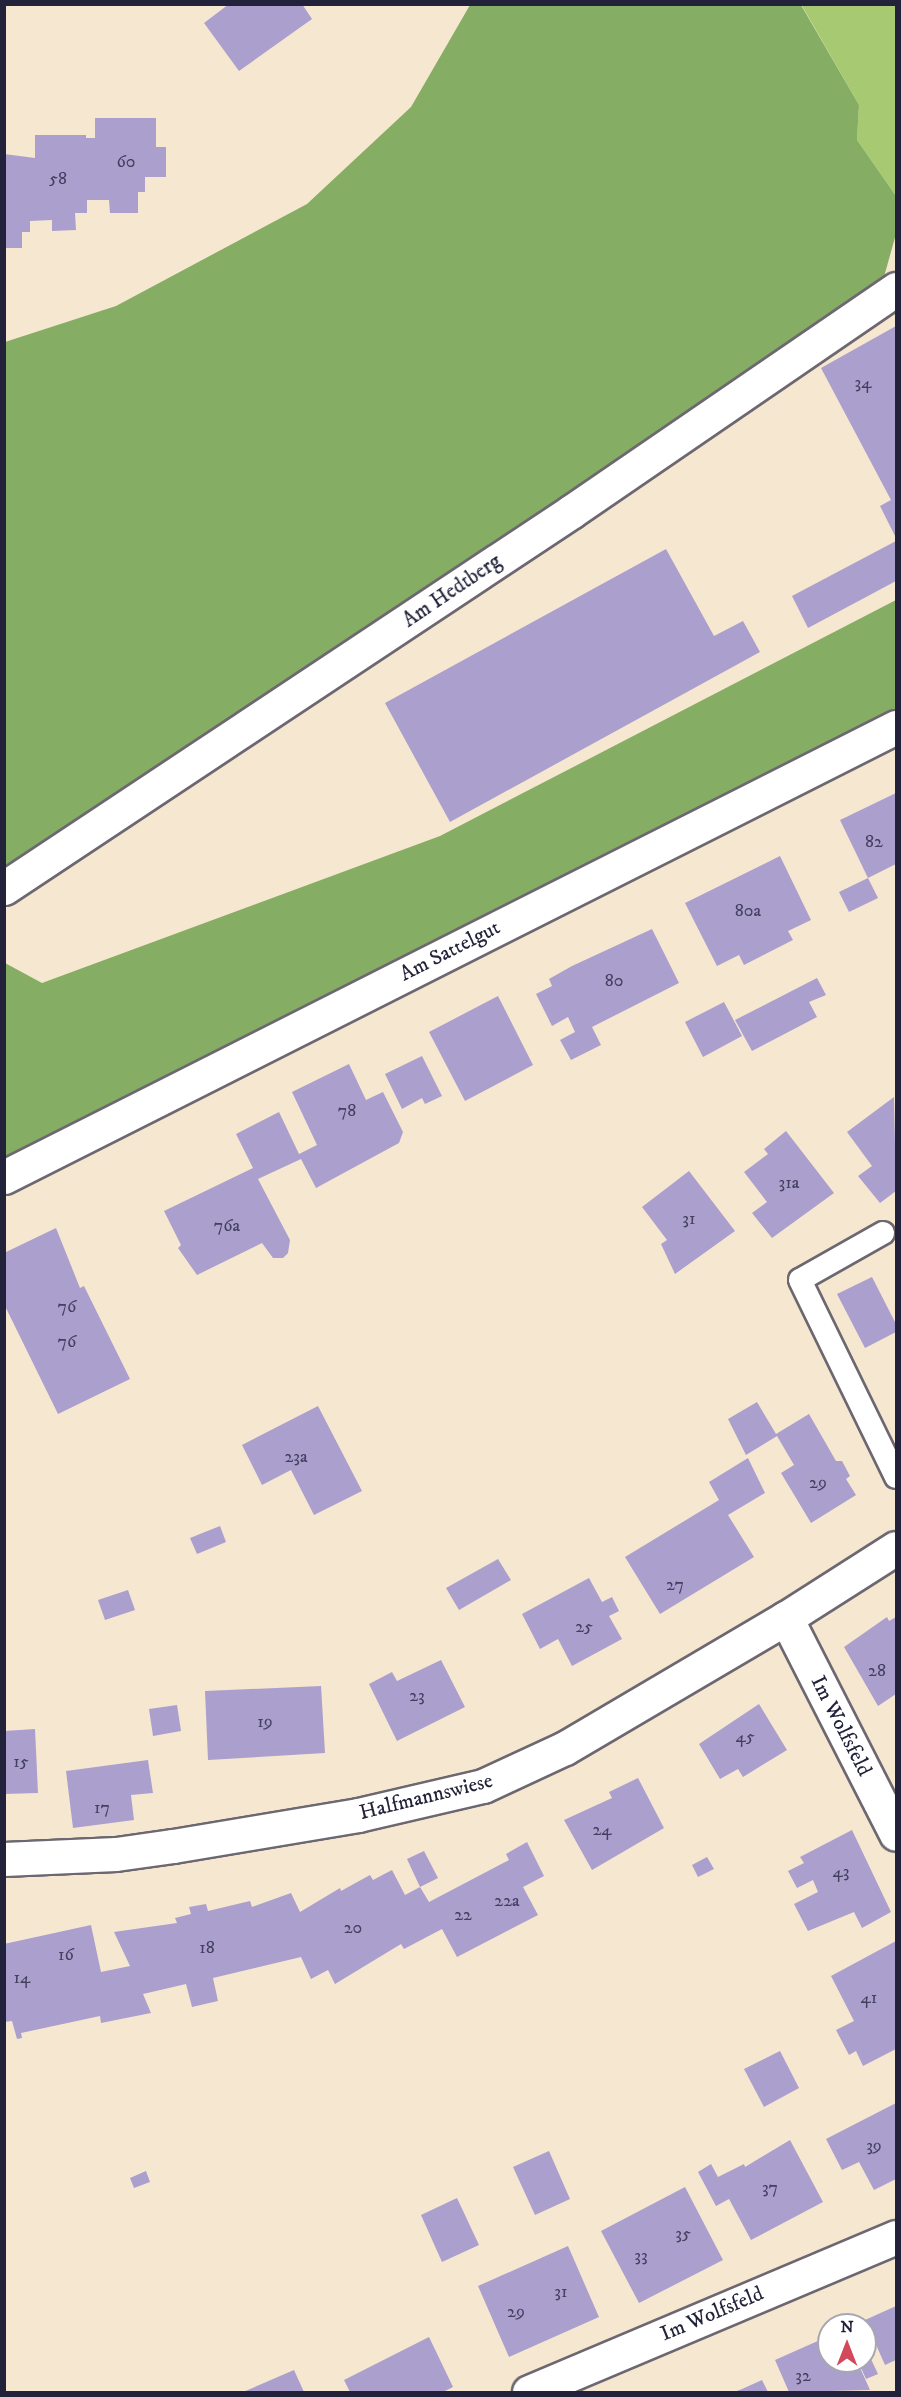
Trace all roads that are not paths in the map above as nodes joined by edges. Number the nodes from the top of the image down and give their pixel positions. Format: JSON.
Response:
{"nodes":[{"id":1,"x":897,"y":289,"type":"edge"},
{"id":2,"x":897,"y":728,"type":"edge"},
{"id":3,"x":4,"y":888,"type":"edge"},
{"id":4,"x":4,"y":1177,"type":"edge"},
{"id":5,"x":883,"y":1233,"type":"dead end"},
{"id":6,"x":897,"y":1477,"type":"edge"},
{"id":7,"x":897,"y":1548,"type":"edge"},
{"id":8,"x":786,"y":1618,"type":"junction"},
{"id":9,"x":897,"y":1833,"type":"edge"},
{"id":10,"x":4,"y":1859,"type":"edge"},
{"id":11,"x":897,"y":2237,"type":"edge"},
{"id":12,"x":529,"y":2392,"type":"edge"}],
"edges":[{"from":1,"to":3,"type":"street","name":"Am Hedtberg"},
{"from":2,"to":4,"type":"street","name":"Am Sattelgut"},
{"from":5,"to":6,"type":"lane"},
{"from":7,"to":8,"type":"street","name":"Halfmannswiese"},
{"from":8,"to":9,"type":"street","name":"Im Wolfsfeld"},
{"from":8,"to":10,"type":"street","name":"Halfmannswiese"},
{"from":11,"to":12,"type":"street","name":"Im Wolfsfeld"}]}
